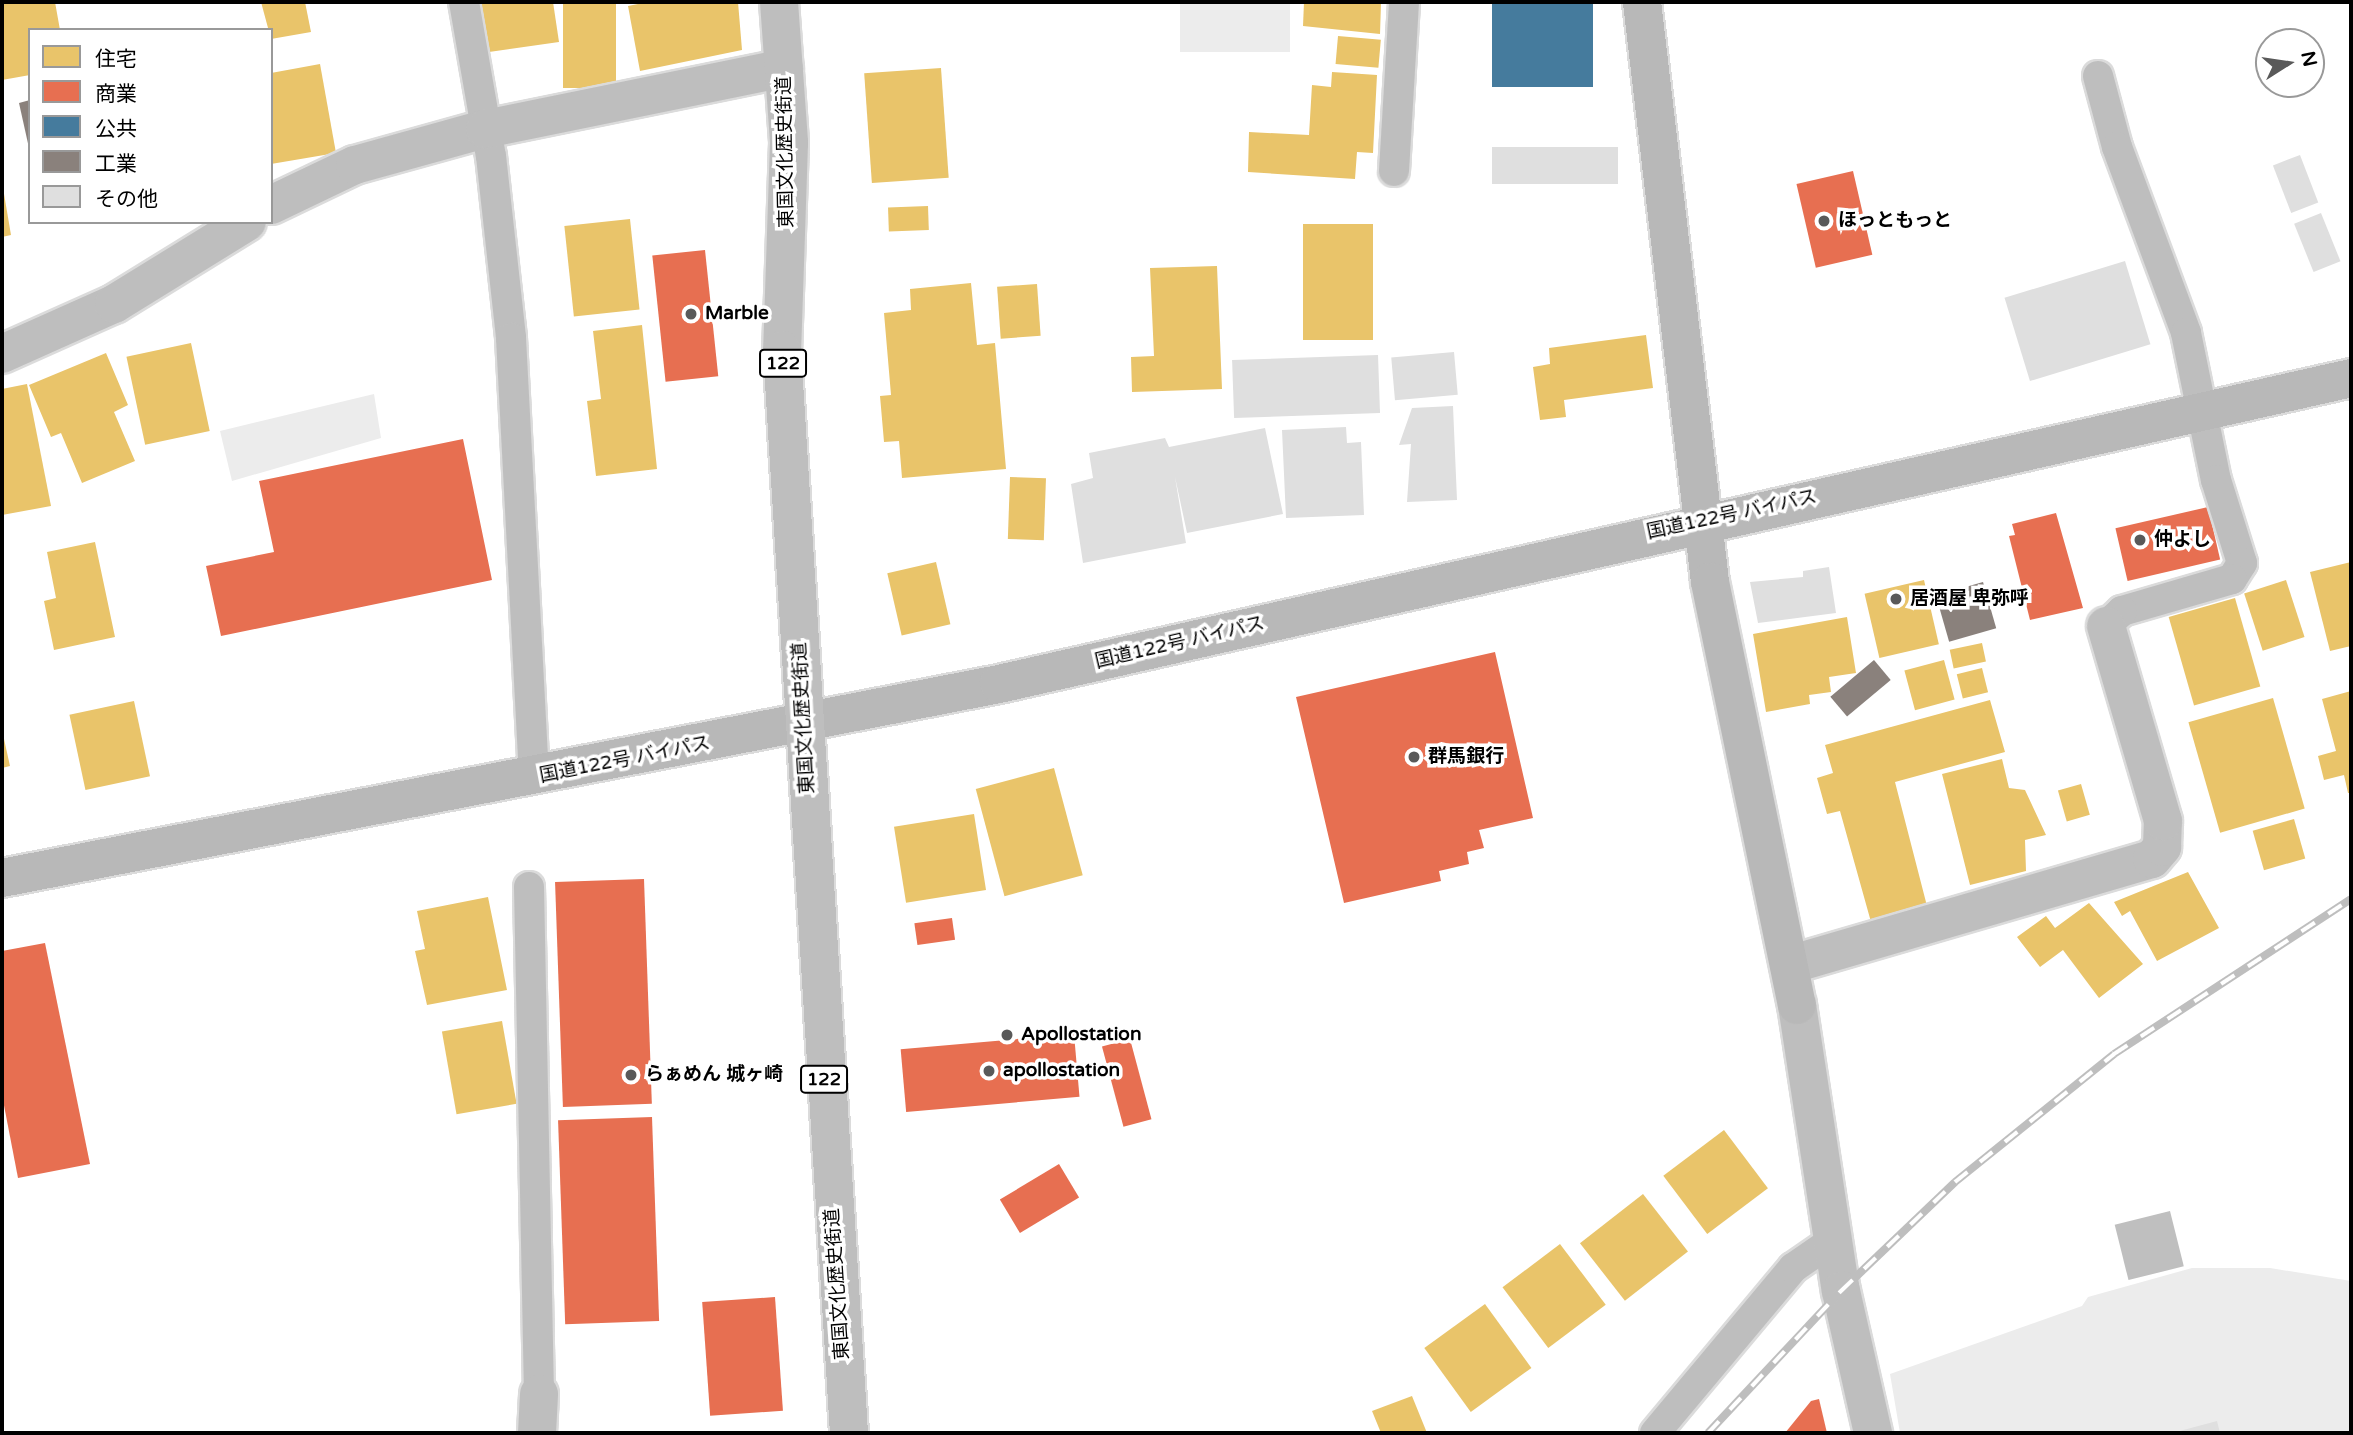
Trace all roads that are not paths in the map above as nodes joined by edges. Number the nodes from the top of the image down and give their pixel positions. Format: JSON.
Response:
{"nodes":[{"id":1,"x":464,"y":2,"type":"edge"},
{"id":2,"x":779,"y":2,"type":"edge"},
{"id":3,"x":1404,"y":2,"type":"edge"},
{"id":4,"x":1642,"y":2,"type":"edge"},
{"id":5,"x":784,"y":68,"type":"junction"},
{"id":6,"x":2098,"y":76,"type":"dead end"},
{"id":7,"x":485,"y":129,"type":"junction"},
{"id":8,"x":1394,"y":171,"type":"dead end"},
{"id":9,"x":273,"y":204,"type":"edge"},
{"id":10,"x":244,"y":224,"type":"edge"},
{"id":11,"x":2,"y":354,"type":"edge"},
{"id":12,"x":2351,"y":378,"type":"edge"},
{"id":13,"x":2200,"y":412,"type":"junction"},
{"id":14,"x":1702,"y":521,"type":"junction"},
{"id":15,"x":2106,"y":626,"type":"joint"},
{"id":16,"x":803,"y":725,"type":"junction"},
{"id":17,"x":534,"y":777,"type":"junction"},
{"id":18,"x":2,"y":878,"type":"edge"},
{"id":19,"x":529,"y":887,"type":"dead end"},
{"id":20,"x":1789,"y":965,"type":"junction"},
{"id":21,"x":1797,"y":1005,"type":"joint"},
{"id":22,"x":1832,"y":1241,"type":"junction"},
{"id":23,"x":539,"y":1394,"type":"joint"},
{"id":24,"x":537,"y":1433,"type":"edge"},
{"id":25,"x":849,"y":1433,"type":"edge"},
{"id":26,"x":1655,"y":1433,"type":"edge"},
{"id":27,"x":1872,"y":1433,"type":"edge"}],
"edges":[{"from":1,"to":7,"type":"lane"},
{"from":2,"to":5,"type":"main road","name":"東国文化歴史街道","number":"122"},
{"from":3,"to":8,"type":"lane"},
{"from":4,"to":14,"type":"street"},
{"from":5,"to":7,"type":"main road"},
{"from":5,"to":16,"type":"main road","name":"東国文化歴史街道","number":"122"},
{"from":6,"to":13,"type":"lane"},
{"from":7,"to":9,"type":"main road"},
{"from":7,"to":17,"type":"lane"},
{"from":10,"to":11,"type":"main road"},
{"from":12,"to":13,"type":"street","name":"国道122号 バイパス"},
{"from":13,"to":14,"type":"street","name":"国道122号 バイパス"},
{"from":13,"to":15,"type":"lane"},
{"from":14,"to":16,"type":"street","name":"国道122号 バイパス"},
{"from":14,"to":20,"type":"street"},
{"from":15,"to":20,"type":"main road"},
{"from":16,"to":17,"type":"street","name":"国道122号 バイパス"},
{"from":16,"to":25,"type":"main road","name":"東国文化歴史街道","number":"122"},
{"from":17,"to":18,"type":"street","name":"国道122号 バイパス"},
{"from":19,"to":23,"type":"lane"},
{"from":20,"to":21,"type":"street"},
{"from":21,"to":22,"type":"main road"},
{"from":22,"to":26,"type":"lane"},
{"from":22,"to":27,"type":"main road"},
{"from":23,"to":24,"type":"main road"}]}
